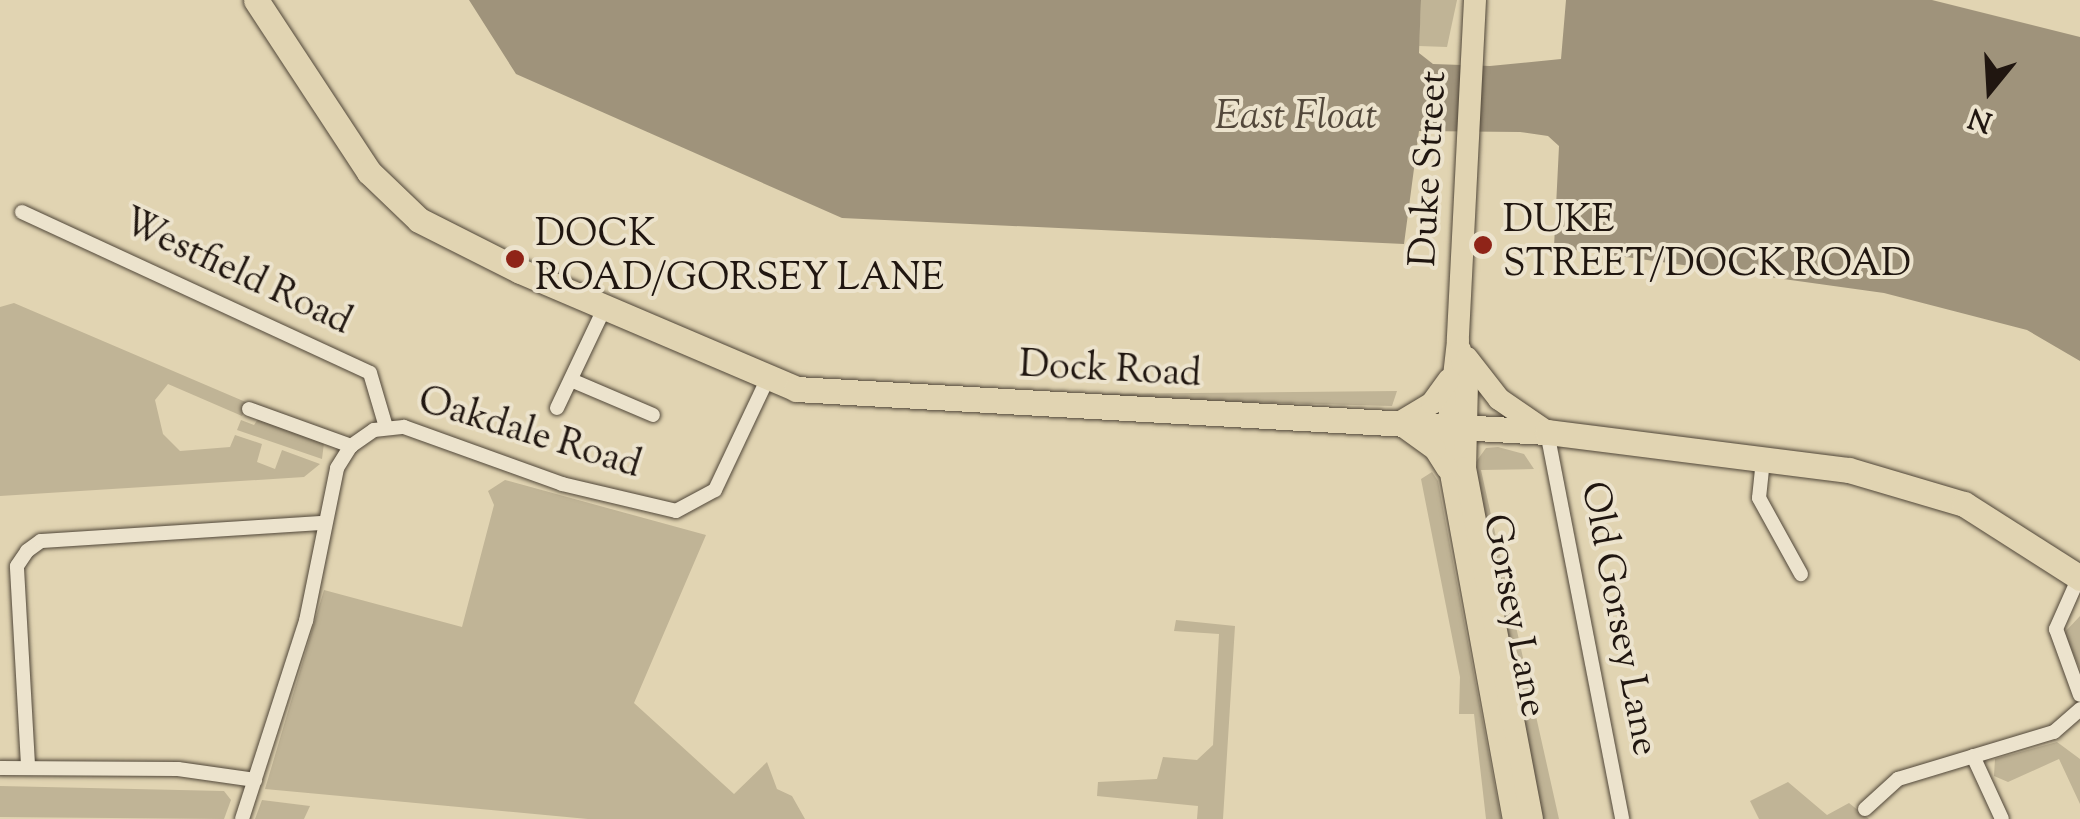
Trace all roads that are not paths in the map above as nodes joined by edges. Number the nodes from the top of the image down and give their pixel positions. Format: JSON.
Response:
{"nodes":[{"id":1,"x":256,"y":0,"type":"edge"},
{"id":2,"x":1475,"y":9,"type":"edge"},
{"id":3,"x":22,"y":212,"type":"dead end"},
{"id":4,"x":606,"y":305,"type":"junction"},
{"id":5,"x":1458,"y":341,"type":"junction"},
{"id":6,"x":768,"y":378,"type":"junction"},
{"id":7,"x":571,"y":380,"type":"junction"},
{"id":8,"x":1450,"y":380,"type":"junction"},
{"id":9,"x":557,"y":408,"type":"dead end"},
{"id":10,"x":249,"y":409,"type":"dead end"},
{"id":11,"x":653,"y":416,"type":"dead end"},
{"id":12,"x":1399,"y":423,"type":"junction"},
{"id":13,"x":386,"y":427,"type":"junction"},
{"id":14,"x":1455,"y":427,"type":"junction"},
{"id":15,"x":1515,"y":430,"type":"junction"},
{"id":16,"x":1547,"y":432,"type":"junction"},
{"id":17,"x":351,"y":446,"type":"junction"},
{"id":18,"x":1763,"y":460,"type":"junction"},
{"id":19,"x":1456,"y":468,"type":"junction"},
{"id":20,"x":321,"y":523,"type":"junction"},
{"id":21,"x":1801,"y":574,"type":"dead end"},
{"id":22,"x":2080,"y":578,"type":"edge"},
{"id":23,"x":2080,"y":695,"type":"edge"},
{"id":24,"x":2080,"y":709,"type":"edge"},
{"id":25,"x":1973,"y":756,"type":"junction"},
{"id":26,"x":28,"y":766,"type":"junction"},
{"id":27,"x":0,"y":768,"type":"edge"},
{"id":28,"x":255,"y":780,"type":"junction"},
{"id":29,"x":1865,"y":809,"type":"dead end"},
{"id":30,"x":242,"y":819,"type":"edge"},
{"id":31,"x":1514,"y":819,"type":"edge"},
{"id":32,"x":1532,"y":819,"type":"edge"},
{"id":33,"x":1622,"y":819,"type":"edge"},
{"id":34,"x":2002,"y":819,"type":"edge"}],
"edges":[{"from":1,"to":4,"type":"highway","name":"Dock Road"},
{"from":2,"to":5,"type":"main road","name":"Duke Street"},
{"from":3,"to":13,"type":"street","name":"Westfield Road"},
{"from":4,"to":6,"type":"highway","name":"Dock Road"},
{"from":4,"to":7,"type":"street"},
{"from":5,"to":8,"type":"main road","name":"Duke Street"},
{"from":5,"to":14,"type":"main road","name":"Duke Street"},
{"from":5,"to":16,"type":"main road"},
{"from":6,"to":12,"type":"highway","name":"Dock Road"},
{"from":6,"to":13,"type":"street","name":"Oakdale Road"},
{"from":7,"to":9,"type":"street"},
{"from":7,"to":11,"type":"street"},
{"from":8,"to":12,"type":"main road"},
{"from":8,"to":14,"type":"main road","name":"Duke Street"},
{"from":10,"to":17,"type":"street"},
{"from":12,"to":14,"type":"highway","name":"Dock Road"},
{"from":12,"to":19,"type":"main road"},
{"from":13,"to":17,"type":"street","name":"Oakdale Road"},
{"from":14,"to":15,"type":"highway","name":"Dock Road"},
{"from":14,"to":19,"type":"main road","name":"Gorsey Lane"},
{"from":15,"to":16,"type":"highway","name":"Dock Road"},
{"from":15,"to":19,"type":"main road"},
{"from":16,"to":18,"type":"highway","name":"Dock Road"},
{"from":16,"to":33,"type":"street","name":"Old Gorsey Lane"},
{"from":17,"to":20,"type":"street"},
{"from":18,"to":21,"type":"street"},
{"from":18,"to":22,"type":"highway","name":"Dock Road"},
{"from":19,"to":31,"type":"main road","name":"Gorsey Lane"},
{"from":19,"to":32,"type":"main road","name":"Gorsey Lane"},
{"from":20,"to":26,"type":"street"},
{"from":20,"to":28,"type":"street"},
{"from":22,"to":23,"type":"street"},
{"from":24,"to":25,"type":"street"},
{"from":25,"to":29,"type":"street"},
{"from":25,"to":34,"type":"street"},
{"from":26,"to":27,"type":"street"},
{"from":26,"to":28,"type":"street"},
{"from":28,"to":30,"type":"street"}]}
